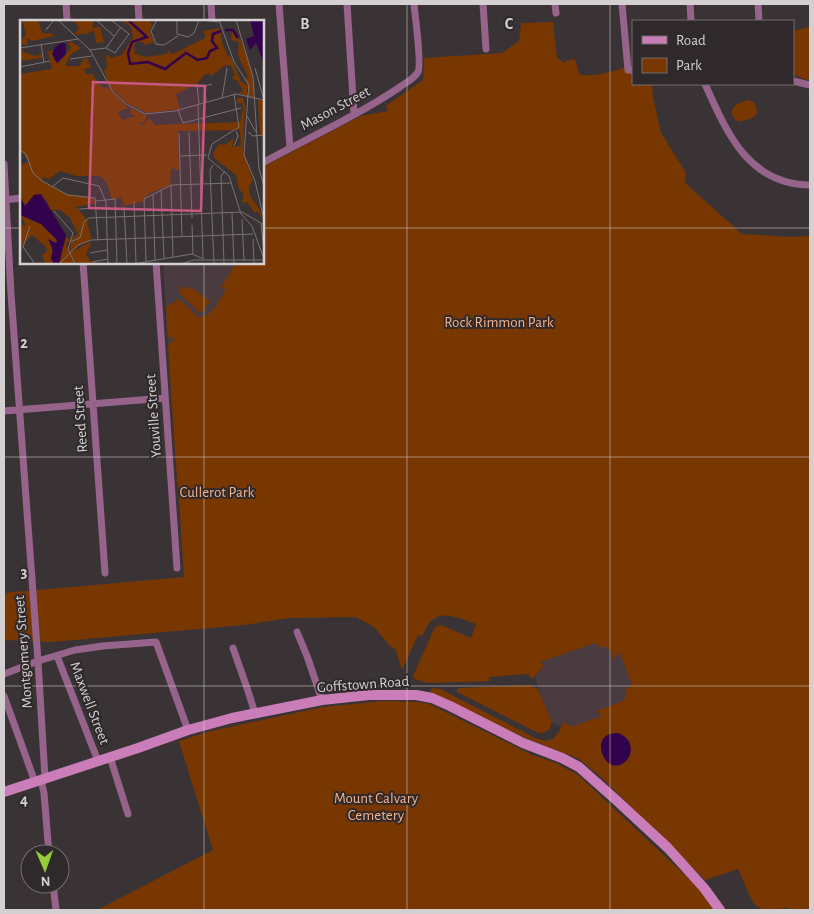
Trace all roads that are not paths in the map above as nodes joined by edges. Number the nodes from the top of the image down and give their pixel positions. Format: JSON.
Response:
{"nodes":[{"id":1,"x":66,"y":4,"type":"edge"},
{"id":2,"x":138,"y":4,"type":"edge"},
{"id":3,"x":211,"y":4,"type":"edge"},
{"id":4,"x":279,"y":4,"type":"edge"},
{"id":5,"x":347,"y":4,"type":"edge"},
{"id":6,"x":414,"y":4,"type":"edge"},
{"id":7,"x":483,"y":4,"type":"edge"},
{"id":8,"x":555,"y":4,"type":"edge"},
{"id":9,"x":622,"y":4,"type":"edge"},
{"id":10,"x":690,"y":4,"type":"edge"},
{"id":11,"x":758,"y":4,"type":"edge"},
{"id":12,"x":556,"y":13,"type":"dead end"},
{"id":13,"x":67,"y":20,"type":"edge"},
{"id":14,"x":139,"y":20,"type":"edge"},
{"id":15,"x":212,"y":20,"type":"edge"},
{"id":16,"x":692,"y":20,"type":"edge"},
{"id":17,"x":759,"y":20,"type":"edge"},
{"id":18,"x":486,"y":49,"type":"dead end"},
{"id":19,"x":631,"y":70,"type":"edge"},
{"id":20,"x":794,"y":81,"type":"edge"},
{"id":21,"x":706,"y":85,"type":"edge"},
{"id":22,"x":810,"y":85,"type":"edge"},
{"id":23,"x":354,"y":114,"type":"junction"},
{"id":24,"x":290,"y":148,"type":"junction"},
{"id":25,"x":264,"y":162,"type":"edge"},
{"id":26,"x":4,"y":164,"type":"edge"},
{"id":27,"x":810,"y":185,"type":"edge"},
{"id":28,"x":20,"y":198,"type":"edge"},
{"id":29,"x":5,"y":200,"type":"edge"},
{"id":30,"x":82,"y":264,"type":"edge"},
{"id":31,"x":156,"y":264,"type":"edge"},
{"id":32,"x":165,"y":398,"type":"junction"},
{"id":33,"x":92,"y":404,"type":"junction"},
{"id":34,"x":20,"y":410,"type":"junction"},
{"id":35,"x":4,"y":411,"type":"edge"},
{"id":36,"x":177,"y":568,"type":"dead end"},
{"id":37,"x":105,"y":573,"type":"dead end"},
{"id":38,"x":297,"y":632,"type":"dead end"},
{"id":39,"x":233,"y":648,"type":"dead end"},
{"id":40,"x":56,"y":656,"type":"junction"},
{"id":41,"x":38,"y":661,"type":"junction"},
{"id":42,"x":4,"y":674,"type":"edge"},
{"id":43,"x":4,"y":696,"type":"edge"},
{"id":44,"x":322,"y":700,"type":"junction"},
{"id":45,"x":255,"y":713,"type":"junction"},
{"id":46,"x":188,"y":730,"type":"junction"},
{"id":47,"x":110,"y":757,"type":"junction"},
{"id":48,"x":98,"y":761,"type":"junction"},
{"id":49,"x":40,"y":780,"type":"junction"},
{"id":50,"x":4,"y":792,"type":"edge"},
{"id":51,"x":128,"y":814,"type":"dead end"},
{"id":52,"x":48,"y":844,"type":"edge"},
{"id":53,"x":54,"y":894,"type":"edge"},
{"id":54,"x":56,"y":910,"type":"edge"},
{"id":55,"x":720,"y":910,"type":"edge"}],
"edges":[{"from":1,"to":13,"type":"street"},
{"from":2,"to":14,"type":"street"},
{"from":3,"to":15,"type":"street"},
{"from":4,"to":24,"type":"street"},
{"from":5,"to":23,"type":"street"},
{"from":6,"to":23,"type":"street","name":"Mason Street"},
{"from":7,"to":18,"type":"street"},
{"from":8,"to":12,"type":"street"},
{"from":9,"to":19,"type":"street"},
{"from":10,"to":16,"type":"street"},
{"from":11,"to":17,"type":"street"},
{"from":20,"to":22,"type":"street"},
{"from":21,"to":27,"type":"street"},
{"from":23,"to":24,"type":"street","name":"Mason Street"},
{"from":24,"to":25,"type":"street","name":"Mason Street"},
{"from":26,"to":29,"type":"street","name":"Montgomery Street"},
{"from":28,"to":29,"type":"street"},
{"from":29,"to":34,"type":"street","name":"Montgomery Street"},
{"from":30,"to":33,"type":"street","name":"Reed Street"},
{"from":31,"to":32,"type":"street","name":"Youville Street"},
{"from":32,"to":33,"type":"street"},
{"from":32,"to":36,"type":"street","name":"Youville Street"},
{"from":33,"to":34,"type":"street"},
{"from":33,"to":37,"type":"street","name":"Reed Street"},
{"from":34,"to":35,"type":"street"},
{"from":34,"to":41,"type":"street","name":"Montgomery Street"},
{"from":38,"to":44,"type":"street"},
{"from":39,"to":45,"type":"street"},
{"from":40,"to":41,"type":"street"},
{"from":40,"to":46,"type":"street"},
{"from":40,"to":48,"type":"street","name":"Maxwell Street"},
{"from":41,"to":42,"type":"street"},
{"from":41,"to":49,"type":"street","name":"Montgomery Street"},
{"from":43,"to":49,"type":"street"},
{"from":44,"to":45,"type":"main road","name":"Goffstown Road"},
{"from":44,"to":55,"type":"main road","name":"Goffstown Road"},
{"from":45,"to":46,"type":"main road","name":"Goffstown Road"},
{"from":46,"to":47,"type":"main road","name":"Goffstown Road"},
{"from":47,"to":48,"type":"main road","name":"Goffstown Road"},
{"from":47,"to":51,"type":"street"},
{"from":48,"to":49,"type":"main road","name":"Goffstown Road"},
{"from":49,"to":50,"type":"main road","name":"Goffstown Road"},
{"from":49,"to":52,"type":"street"},
{"from":53,"to":54,"type":"street"}]}
